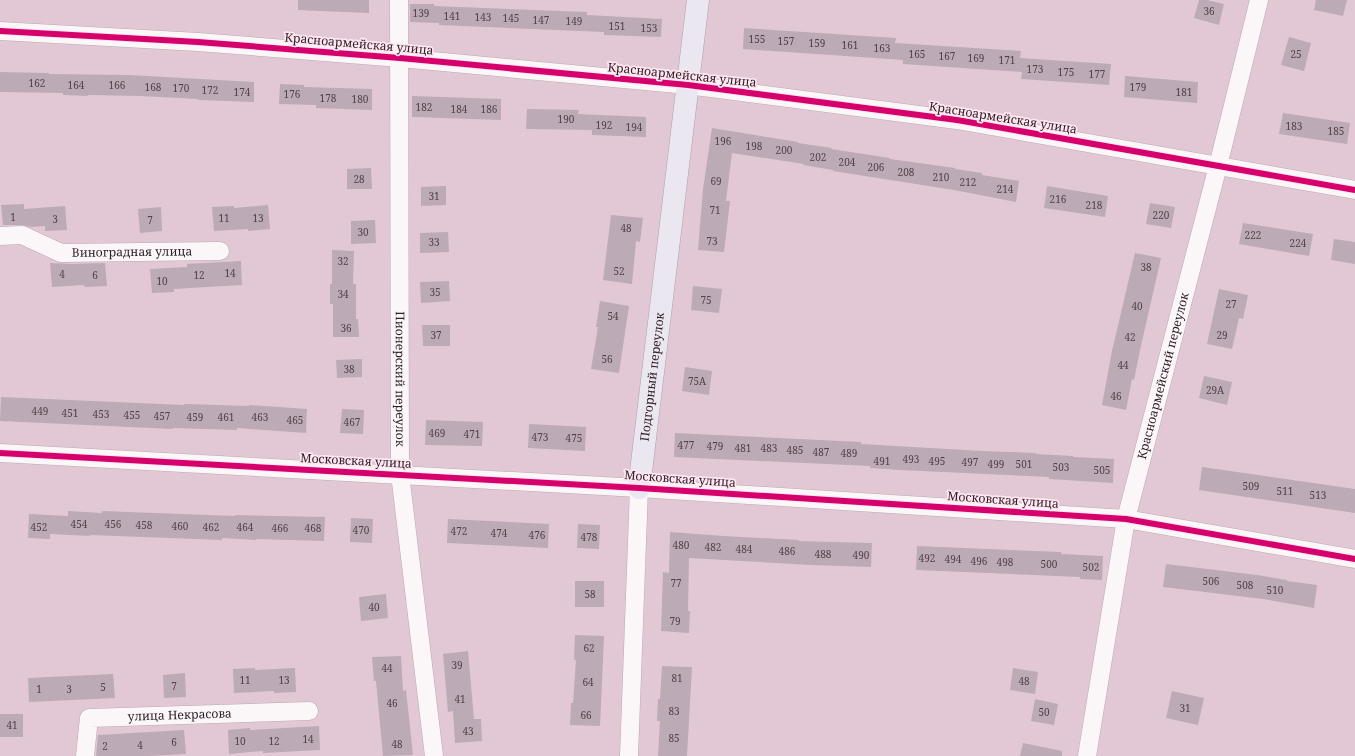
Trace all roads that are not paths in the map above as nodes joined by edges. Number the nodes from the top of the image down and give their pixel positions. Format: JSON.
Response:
{"nodes":[{"id":1,"x":399,"y":0,"type":"edge"},
{"id":2,"x":698,"y":0,"type":"edge"},
{"id":3,"x":1259,"y":0,"type":"edge"},
{"id":4,"x":0,"y":31,"type":"edge"},
{"id":5,"x":400,"y":58,"type":"junction"},
{"id":6,"x":688,"y":85,"type":"junction"},
{"id":7,"x":1218,"y":166,"type":"junction"},
{"id":8,"x":1355,"y":190,"type":"edge"},
{"id":9,"x":0,"y":236,"type":"edge"},
{"id":10,"x":220,"y":251,"type":"dead end"},
{"id":11,"x":0,"y":453,"type":"edge"},
{"id":12,"x":400,"y":474,"type":"junction"},
{"id":13,"x":639,"y":488,"type":"junction"},
{"id":14,"x":1126,"y":519,"type":"junction"},
{"id":15,"x":1355,"y":559,"type":"edge"},
{"id":16,"x":309,"y":711,"type":"dead end"},
{"id":17,"x":85,"y":756,"type":"edge"},
{"id":18,"x":434,"y":756,"type":"edge"},
{"id":19,"x":628,"y":756,"type":"edge"},
{"id":20,"x":1087,"y":756,"type":"edge"}],
"edges":[{"from":1,"to":5,"type":"street","name":"Пионерский переулок"},
{"from":2,"to":6,"type":"main road","name":"Подгорный переулок"},
{"from":3,"to":7,"type":"street","name":"Красноармейский переулок"},
{"from":4,"to":5,"type":"street","name":"Красноармейская улица"},
{"from":5,"to":6,"type":"street","name":"Красноармейская улица"},
{"from":5,"to":12,"type":"street","name":"Пионерский переулок"},
{"from":6,"to":7,"type":"street","name":"Красноармейская улица"},
{"from":6,"to":13,"type":"main road","name":"Подгорный переулок"},
{"from":7,"to":8,"type":"street","name":"Красноармейская улица"},
{"from":7,"to":14,"type":"street","name":"Красноармейский переулок"},
{"from":9,"to":10,"type":"street","name":"Виноградная улица"},
{"from":11,"to":12,"type":"street","name":"Московская улица"},
{"from":12,"to":13,"type":"street","name":"Московская улица"},
{"from":12,"to":18,"type":"street","name":"Пионерский переулок"},
{"from":13,"to":14,"type":"street","name":"Московская улица"},
{"from":13,"to":19,"type":"street","name":"Подгорный переулок"},
{"from":14,"to":15,"type":"street","name":"Московская улица"},
{"from":14,"to":20,"type":"street","name":"Красноармейский переулок"},
{"from":16,"to":17,"type":"street","name":"улица Некрасова"}]}
